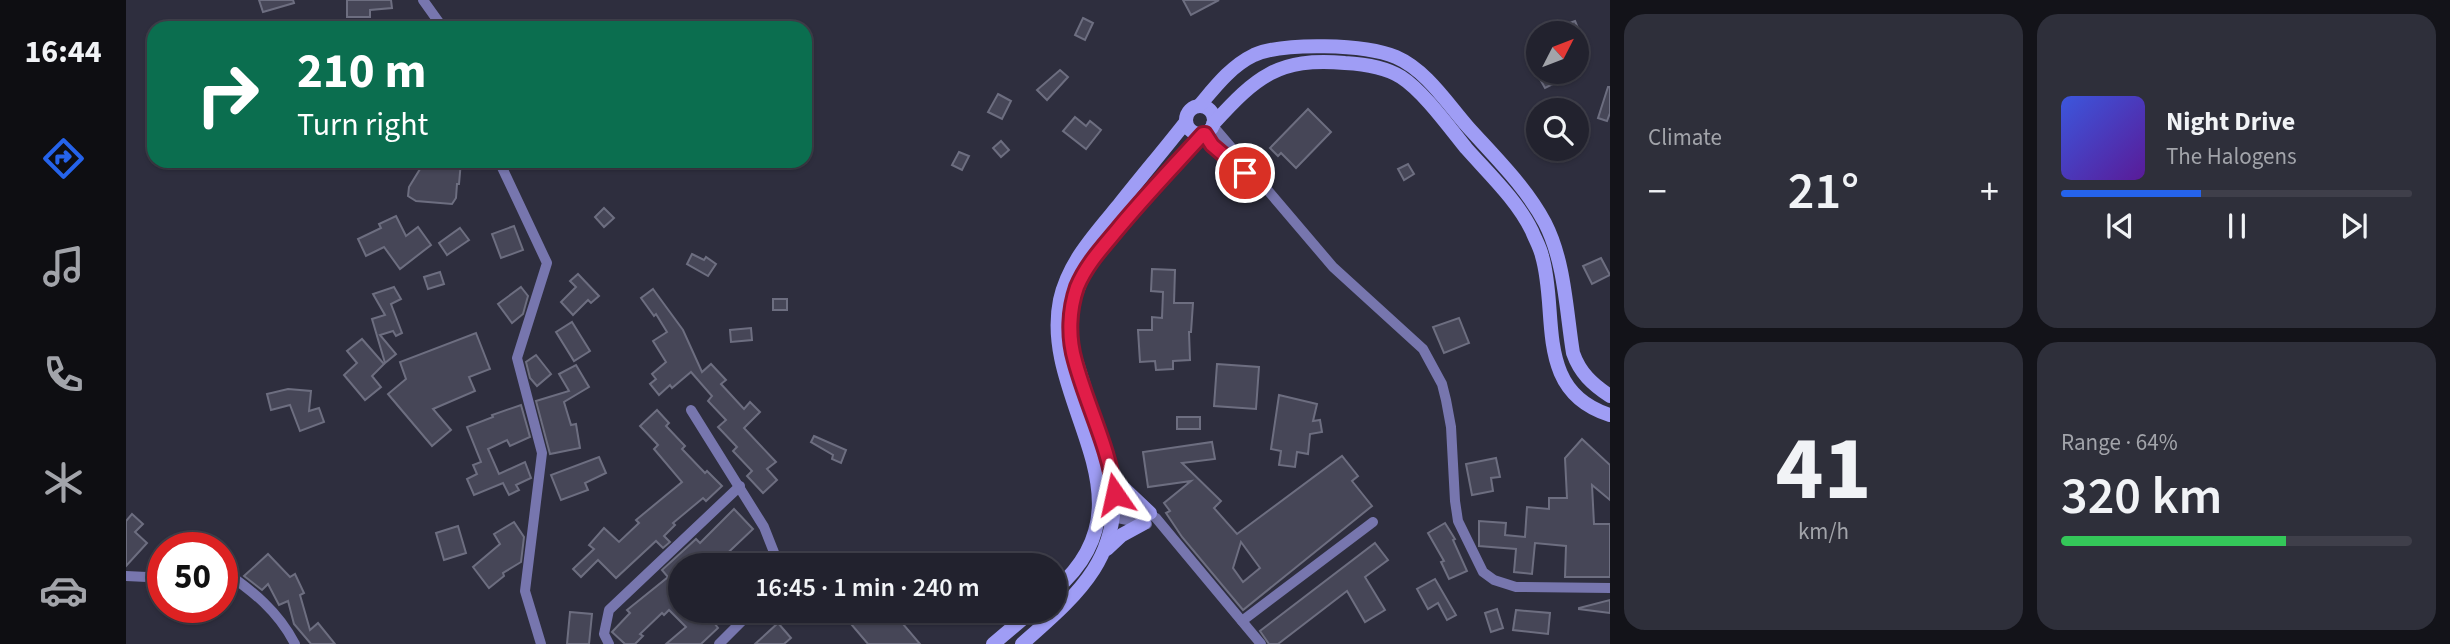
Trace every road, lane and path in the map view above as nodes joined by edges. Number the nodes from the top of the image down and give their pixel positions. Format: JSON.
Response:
{"nodes":[{"id":1,"x":424,"y":0,"type":"edge"},
{"id":2,"x":438,"y":21,"type":"edge"},
{"id":3,"x":1199,"y":106,"type":"junction"},
{"id":4,"x":1185,"y":123,"type":"junction"},
{"id":5,"x":1209,"y":129,"type":"junction"},
{"id":6,"x":502,"y":168,"type":"edge"},
{"id":7,"x":1610,"y":396,"type":"edge"},
{"id":8,"x":691,"y":410,"type":"dead end"},
{"id":9,"x":1610,"y":415,"type":"edge"},
{"id":10,"x":1113,"y":478,"type":"junction"},
{"id":11,"x":740,"y":486,"type":"junction"},
{"id":12,"x":1099,"y":496,"type":"junction"},
{"id":13,"x":1115,"y":500,"type":"junction"},
{"id":14,"x":1098,"y":514,"type":"junction"},
{"id":15,"x":1114,"y":517,"type":"junction"},
{"id":16,"x":1147,"y":518,"type":"junction"},
{"id":17,"x":1373,"y":522,"type":"dead end"},
{"id":18,"x":774,"y":553,"type":"edge"},
{"id":19,"x":1104,"y":553,"type":"junction"},
{"id":20,"x":126,"y":576,"type":"edge"},
{"id":21,"x":1067,"y":577,"type":"edge"},
{"id":22,"x":147,"y":578,"type":"edge"},
{"id":23,"x":238,"y":581,"type":"edge"},
{"id":24,"x":1610,"y":588,"type":"edge"},
{"id":25,"x":1242,"y":621,"type":"junction"},
{"id":26,"x":740,"y":623,"type":"edge"},
{"id":27,"x":1018,"y":623,"type":"edge"},
{"id":28,"x":295,"y":644,"type":"edge"},
{"id":29,"x":541,"y":644,"type":"edge"},
{"id":30,"x":608,"y":644,"type":"edge"},
{"id":31,"x":719,"y":644,"type":"edge"},
{"id":32,"x":993,"y":644,"type":"edge"},
{"id":33,"x":1023,"y":644,"type":"edge"},
{"id":34,"x":1261,"y":644,"type":"edge"}],
"edges":[{"from":1,"to":2,"type":"street"},
{"from":3,"to":4,"type":"main road"},
{"from":3,"to":5,"type":"main road"},
{"from":3,"to":7,"type":"main road"},
{"from":4,"to":5,"type":"main road"},
{"from":4,"to":12,"type":"main road"},
{"from":5,"to":9,"type":"main road"},
{"from":5,"to":10,"type":"main road"},
{"from":5,"to":24,"type":"street"},
{"from":6,"to":29,"type":"street"},
{"from":8,"to":11,"type":"street"},
{"from":10,"to":13,"type":"main road"},
{"from":10,"to":16,"type":"main road"},
{"from":11,"to":18,"type":"street"},
{"from":11,"to":30,"type":"street"},
{"from":12,"to":13,"type":"street"},
{"from":12,"to":14,"type":"main road"},
{"from":13,"to":15,"type":"main road"},
{"from":13,"to":16,"type":"street"},
{"from":14,"to":15,"type":"street"},
{"from":14,"to":21,"type":"main road"},
{"from":15,"to":16,"type":"street"},
{"from":15,"to":19,"type":"main road"},
{"from":16,"to":19,"type":"main road"},
{"from":16,"to":25,"type":"street"},
{"from":17,"to":25,"type":"street"},
{"from":19,"to":33,"type":"main road"},
{"from":20,"to":22,"type":"street"},
{"from":23,"to":28,"type":"street"},
{"from":25,"to":34,"type":"street"},
{"from":26,"to":31,"type":"street"},
{"from":27,"to":32,"type":"main road"}]}
